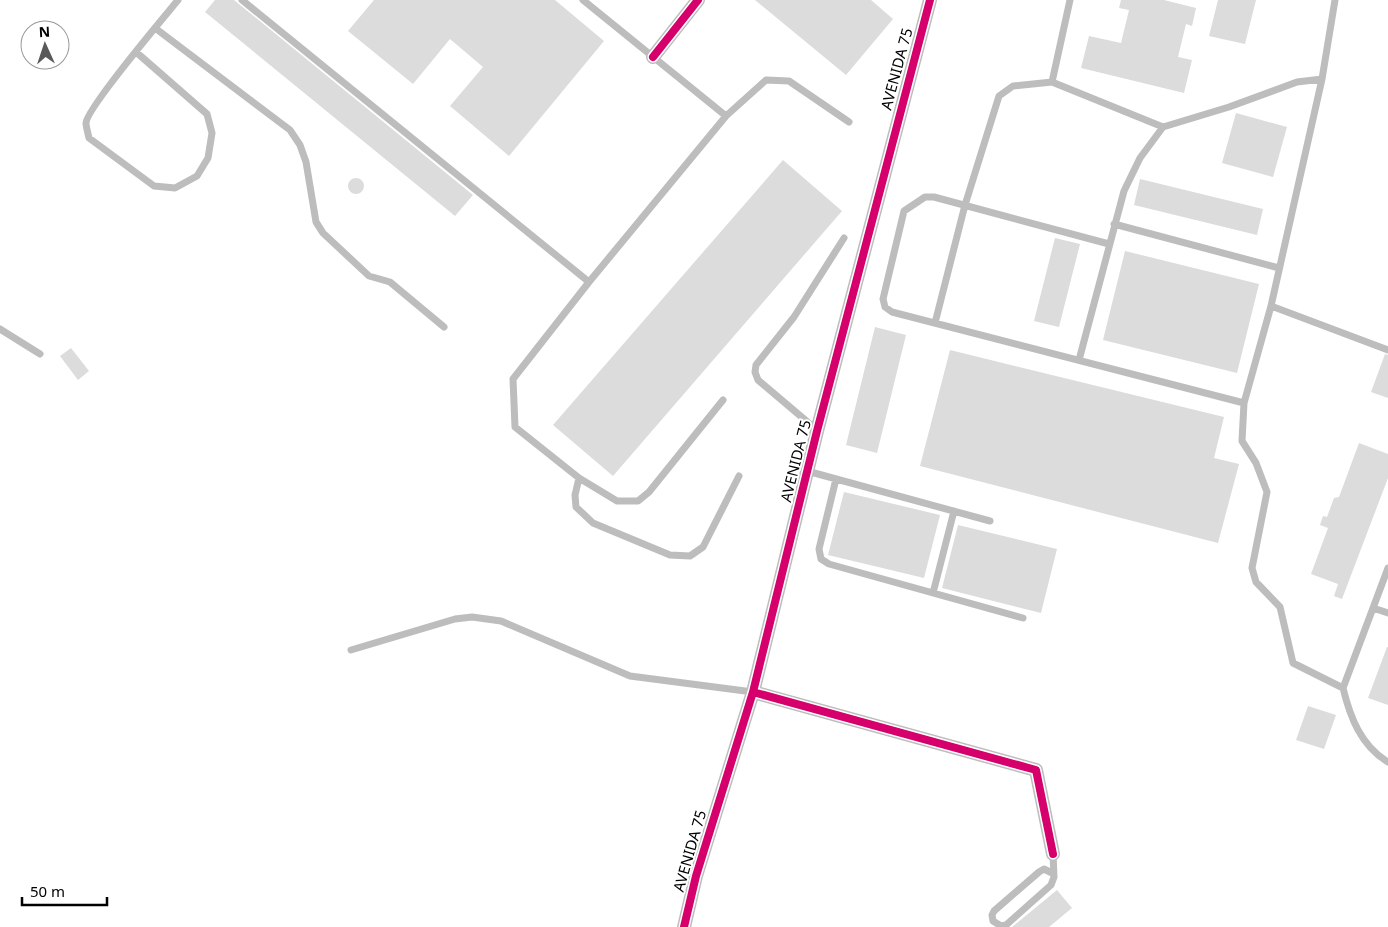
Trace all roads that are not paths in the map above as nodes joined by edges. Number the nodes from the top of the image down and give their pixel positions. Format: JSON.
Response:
{"nodes":[{"id":1,"x":178,"y":0,"type":"edge"},
{"id":2,"x":242,"y":0,"type":"edge"},
{"id":3,"x":583,"y":0,"type":"edge"},
{"id":4,"x":698,"y":0,"type":"edge"},
{"id":5,"x":930,"y":0,"type":"edge"},
{"id":6,"x":1070,"y":0,"type":"edge"},
{"id":7,"x":1335,"y":0,"type":"edge"},
{"id":8,"x":155,"y":28,"type":"junction"},
{"id":9,"x":136,"y":52,"type":"junction"},
{"id":10,"x":653,"y":57,"type":"junction"},
{"id":11,"x":1322,"y":79,"type":"junction"},
{"id":12,"x":1052,"y":82,"type":"junction"},
{"id":13,"x":726,"y":116,"type":"junction"},
{"id":14,"x":849,"y":122,"type":"dead end"},
{"id":15,"x":1163,"y":127,"type":"junction"},
{"id":16,"x":964,"y":205,"type":"junction"},
{"id":17,"x":1114,"y":224,"type":"junction"},
{"id":18,"x":844,"y":238,"type":"dead end"},
{"id":19,"x":1109,"y":244,"type":"junction"},
{"id":20,"x":1279,"y":268,"type":"junction"},
{"id":21,"x":589,"y":282,"type":"junction"},
{"id":22,"x":1271,"y":306,"type":"junction"},
{"id":23,"x":935,"y":323,"type":"junction"},
{"id":24,"x":444,"y":327,"type":"dead end"},
{"id":25,"x":0,"y":329,"type":"edge"},
{"id":26,"x":1388,"y":350,"type":"edge"},
{"id":27,"x":40,"y":354,"type":"dead end"},
{"id":28,"x":1079,"y":360,"type":"junction"},
{"id":29,"x":723,"y":400,"type":"dead end"},
{"id":30,"x":1244,"y":403,"type":"junction"},
{"id":31,"x":818,"y":431,"type":"junction"},
{"id":32,"x":807,"y":471,"type":"junction"},
{"id":33,"x":739,"y":476,"type":"dead end"},
{"id":34,"x":579,"y":478,"type":"junction"},
{"id":35,"x":836,"y":479,"type":"junction"},
{"id":36,"x":954,"y":511,"type":"junction"},
{"id":37,"x":990,"y":521,"type":"dead end"},
{"id":38,"x":1388,"y":568,"type":"edge"},
{"id":39,"x":933,"y":593,"type":"junction"},
{"id":40,"x":1373,"y":608,"type":"junction"},
{"id":41,"x":1388,"y":613,"type":"edge"},
{"id":42,"x":1023,"y":618,"type":"dead end"},
{"id":43,"x":351,"y":650,"type":"dead end"},
{"id":44,"x":1344,"y":688,"type":"junction"},
{"id":45,"x":753,"y":692,"type":"junction"},
{"id":46,"x":1388,"y":762,"type":"edge"},
{"id":47,"x":1053,"y":854,"type":"joint"},
{"id":48,"x":1052,"y":873,"type":"junction"},
{"id":49,"x":684,"y":927,"type":"edge"}],
"edges":[{"from":1,"to":8,"type":"lane"},
{"from":2,"to":21,"type":"lane"},
{"from":3,"to":10,"type":"lane"},
{"from":4,"to":10,"type":"street"},
{"from":5,"to":31,"type":"street","name":"AVENIDA 75"},
{"from":6,"to":12,"type":"lane"},
{"from":7,"to":11,"type":"lane"},
{"from":8,"to":9,"type":"lane"},
{"from":8,"to":24,"type":"lane"},
{"from":9,"to":9,"type":"lane"},
{"from":10,"to":13,"type":"lane"},
{"from":11,"to":15,"type":"lane"},
{"from":11,"to":20,"type":"lane"},
{"from":12,"to":15,"type":"lane"},
{"from":12,"to":16,"type":"lane"},
{"from":13,"to":14,"type":"lane"},
{"from":13,"to":21,"type":"lane"},
{"from":15,"to":17,"type":"lane"},
{"from":16,"to":19,"type":"lane"},
{"from":16,"to":23,"type":"lane"},
{"from":16,"to":23,"type":"lane"},
{"from":17,"to":19,"type":"lane"},
{"from":17,"to":20,"type":"lane"},
{"from":18,"to":31,"type":"lane"},
{"from":19,"to":28,"type":"lane"},
{"from":20,"to":22,"type":"lane"},
{"from":21,"to":34,"type":"lane"},
{"from":22,"to":26,"type":"lane"},
{"from":22,"to":30,"type":"lane"},
{"from":23,"to":28,"type":"lane"},
{"from":25,"to":27,"type":"lane"},
{"from":28,"to":30,"type":"lane"},
{"from":29,"to":34,"type":"lane"},
{"from":30,"to":44,"type":"lane"},
{"from":31,"to":32,"type":"street","name":"AVENIDA 75"},
{"from":32,"to":35,"type":"lane"},
{"from":32,"to":45,"type":"street","name":"AVENIDA 75"},
{"from":33,"to":34,"type":"lane"},
{"from":35,"to":36,"type":"lane"},
{"from":35,"to":39,"type":"lane"},
{"from":36,"to":37,"type":"lane"},
{"from":36,"to":39,"type":"lane"},
{"from":38,"to":40,"type":"lane"},
{"from":39,"to":42,"type":"lane"},
{"from":40,"to":41,"type":"lane"},
{"from":40,"to":44,"type":"lane"},
{"from":43,"to":45,"type":"lane"},
{"from":44,"to":46,"type":"lane"},
{"from":45,"to":47,"type":"street"},
{"from":45,"to":49,"type":"street","name":"AVENIDA 75"},
{"from":47,"to":48,"type":"lane"},
{"from":48,"to":48,"type":"lane"}]}
